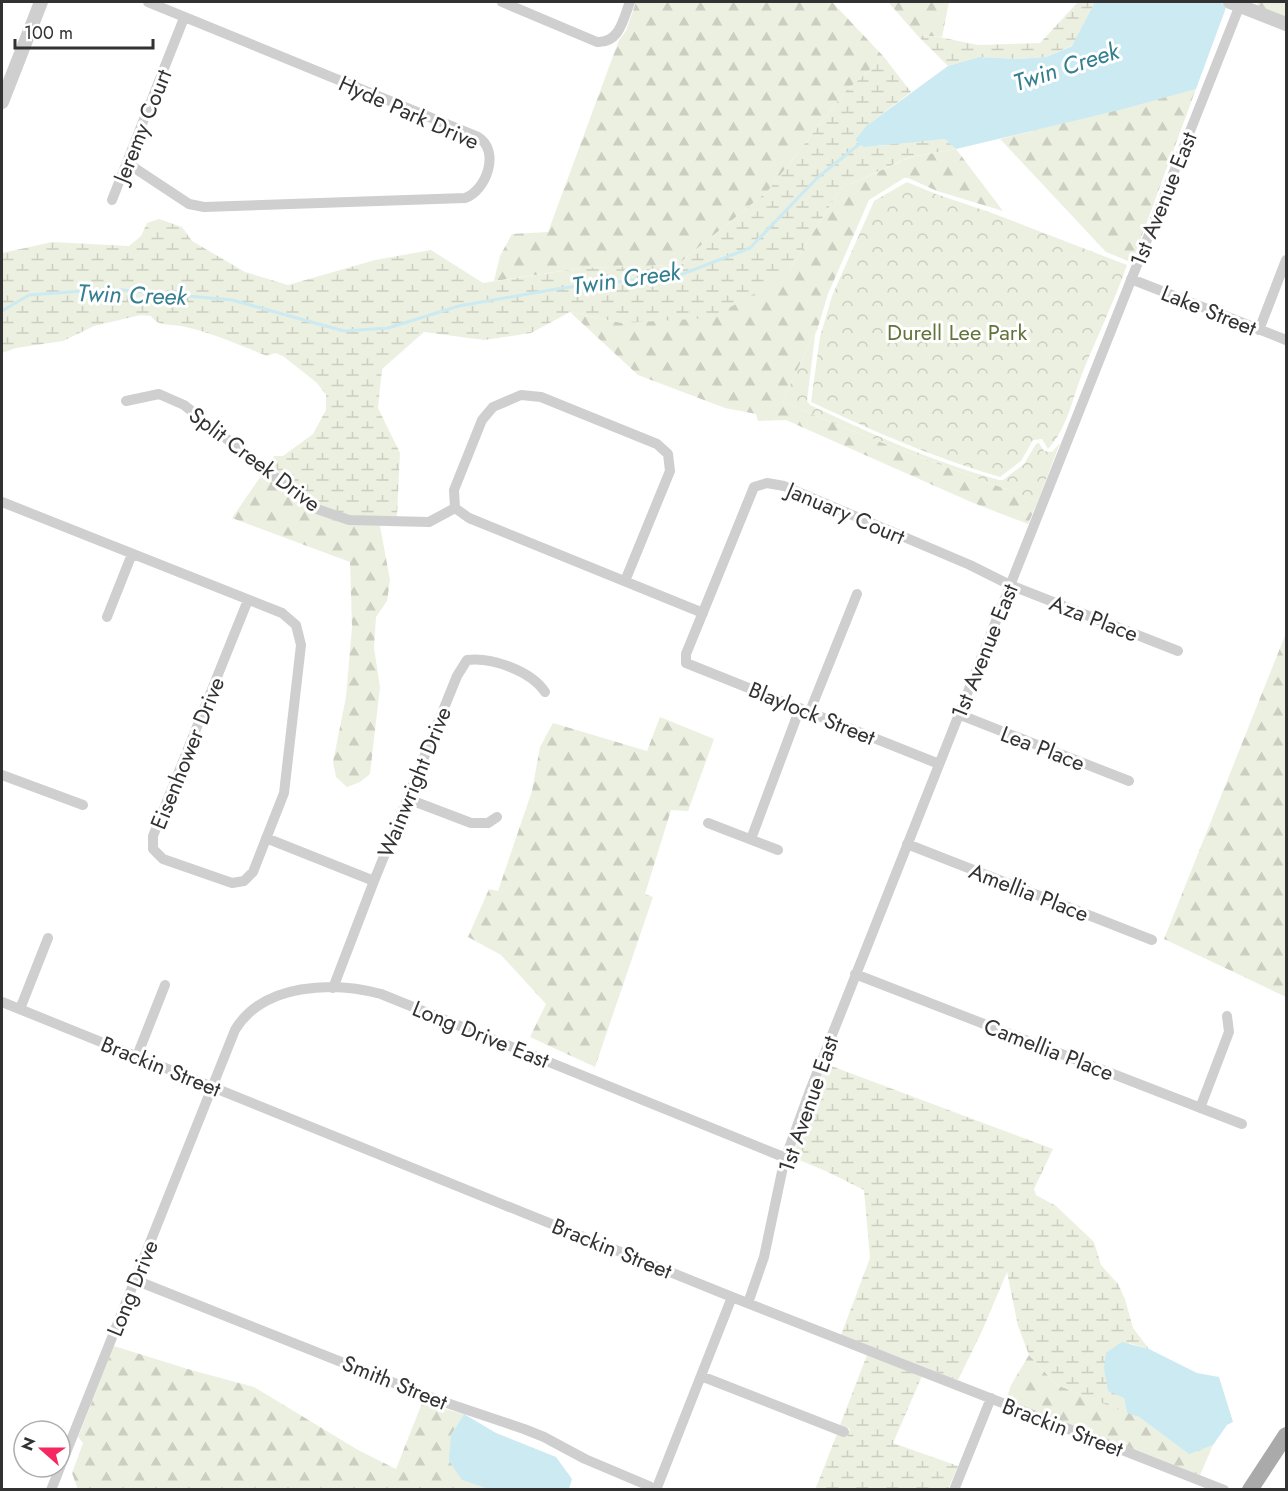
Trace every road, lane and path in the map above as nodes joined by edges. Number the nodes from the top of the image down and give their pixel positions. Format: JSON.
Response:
{"nodes":[{"id":1,"x":41,"y":2,"type":"edge"},
{"id":2,"x":148,"y":2,"type":"edge"},
{"id":3,"x":502,"y":2,"type":"edge"},
{"id":4,"x":630,"y":2,"type":"edge"},
{"id":5,"x":1235,"y":3,"type":"edge"},
{"id":6,"x":184,"y":18,"type":"junction"},
{"id":7,"x":1287,"y":24,"type":"edge"},
{"id":8,"x":2,"y":102,"type":"edge"},
{"id":9,"x":127,"y":163,"type":"junction"},
{"id":10,"x":112,"y":200,"type":"dead end"},
{"id":11,"x":1287,"y":260,"type":"edge"},
{"id":12,"x":1131,"y":279,"type":"junction"},
{"id":13,"x":1259,"y":330,"type":"junction"},
{"id":14,"x":1287,"y":340,"type":"edge"},
{"id":15,"x":126,"y":401,"type":"dead end"},
{"id":16,"x":2,"y":502,"type":"edge"},
{"id":17,"x":455,"y":508,"type":"junction"},
{"id":18,"x":132,"y":554,"type":"junction"},
{"id":19,"x":625,"y":581,"type":"junction"},
{"id":20,"x":1010,"y":585,"type":"junction"},
{"id":21,"x":857,"y":594,"type":"dead end"},
{"id":22,"x":248,"y":600,"type":"junction"},
{"id":23,"x":703,"y":613,"type":"junction"},
{"id":24,"x":107,"y":617,"type":"dead end"},
{"id":25,"x":1178,"y":651,"type":"dead end"},
{"id":26,"x":686,"y":663,"type":"joint"},
{"id":27,"x":546,"y":692,"type":"dead end"},
{"id":28,"x":805,"y":709,"type":"junction"},
{"id":29,"x":958,"y":714,"type":"junction"},
{"id":30,"x":939,"y":764,"type":"junction"},
{"id":31,"x":2,"y":775,"type":"edge"},
{"id":32,"x":1129,"y":781,"type":"dead end"},
{"id":33,"x":408,"y":799,"type":"junction"},
{"id":34,"x":83,"y":805,"type":"dead end"},
{"id":35,"x":497,"y":817,"type":"dead end"},
{"id":36,"x":708,"y":822,"type":"dead end"},
{"id":37,"x":266,"y":838,"type":"junction"},
{"id":38,"x":751,"y":839,"type":"junction"},
{"id":39,"x":907,"y":844,"type":"junction"},
{"id":40,"x":778,"y":850,"type":"dead end"},
{"id":41,"x":374,"y":881,"type":"junction"},
{"id":42,"x":48,"y":938,"type":"dead end"},
{"id":43,"x":1152,"y":940,"type":"dead end"},
{"id":44,"x":855,"y":974,"type":"junction"},
{"id":45,"x":165,"y":985,"type":"dead end"},
{"id":46,"x":333,"y":988,"type":"junction"},
{"id":47,"x":2,"y":1002,"type":"edge"},
{"id":48,"x":20,"y":1009,"type":"junction"},
{"id":49,"x":1227,"y":1016,"type":"dead end"},
{"id":50,"x":137,"y":1056,"type":"junction"},
{"id":51,"x":212,"y":1087,"type":"junction"},
{"id":52,"x":1200,"y":1108,"type":"junction"},
{"id":53,"x":1242,"y":1124,"type":"dead end"},
{"id":54,"x":786,"y":1158,"type":"junction"},
{"id":55,"x":135,"y":1280,"type":"junction"},
{"id":56,"x":732,"y":1297,"type":"junction"},
{"id":57,"x":748,"y":1303,"type":"junction"},
{"id":58,"x":700,"y":1376,"type":"junction"},
{"id":59,"x":991,"y":1398,"type":"junction"},
{"id":60,"x":844,"y":1432,"type":"dead end"},
{"id":61,"x":1287,"y":1435,"type":"edge"},
{"id":62,"x":51,"y":1490,"type":"edge"},
{"id":63,"x":654,"y":1490,"type":"edge"},
{"id":64,"x":954,"y":1490,"type":"edge"},
{"id":65,"x":1224,"y":1490,"type":"edge"},
{"id":66,"x":1250,"y":1490,"type":"edge"}],
"edges":[{"from":1,"to":8,"type":"street"},
{"from":2,"to":6,"type":"street","name":"Hyde Park Drive"},
{"from":3,"to":4,"type":"street"},
{"from":5,"to":7,"type":"street"},
{"from":5,"to":12,"type":"street","name":"1st Avenue East"},
{"from":6,"to":9,"type":"street","name":"Jeremy Court"},
{"from":6,"to":9,"type":"street","name":"Hyde Park Drive"},
{"from":9,"to":10,"type":"street","name":"Jeremy Court"},
{"from":11,"to":13,"type":"street"},
{"from":12,"to":13,"type":"street","name":"Lake Street"},
{"from":12,"to":20,"type":"street","name":"1st Avenue East"},
{"from":13,"to":14,"type":"street","name":"Lake Street"},
{"from":15,"to":17,"type":"street","name":"Split Creek Drive"},
{"from":16,"to":18,"type":"street","name":"Eisenhower Drive"},
{"from":17,"to":19,"type":"street"},
{"from":17,"to":19,"type":"street"},
{"from":18,"to":22,"type":"street","name":"Eisenhower Drive"},
{"from":18,"to":24,"type":"street"},
{"from":19,"to":23,"type":"street"},
{"from":20,"to":23,"type":"street","name":"January Court"},
{"from":20,"to":25,"type":"street","name":"Aza Place"},
{"from":20,"to":29,"type":"street","name":"1st Avenue East"},
{"from":21,"to":28,"type":"street"},
{"from":22,"to":37,"type":"street","name":"Eisenhower Drive"},
{"from":22,"to":37,"type":"street","name":"Eisenhower Drive"},
{"from":23,"to":26,"type":"street","name":"January Court"},
{"from":26,"to":28,"type":"street","name":"Blaylock Street"},
{"from":27,"to":33,"type":"street","name":"Wainwright Drive"},
{"from":28,"to":30,"type":"street","name":"Blaylock Street"},
{"from":28,"to":38,"type":"street"},
{"from":29,"to":30,"type":"street","name":"1st Avenue East"},
{"from":29,"to":32,"type":"street","name":"Lea Place"},
{"from":30,"to":39,"type":"street","name":"1st Avenue East"},
{"from":31,"to":34,"type":"street"},
{"from":33,"to":35,"type":"street"},
{"from":33,"to":41,"type":"street","name":"Wainwright Drive"},
{"from":36,"to":38,"type":"street"},
{"from":37,"to":41,"type":"street"},
{"from":38,"to":40,"type":"street"},
{"from":39,"to":43,"type":"street","name":"Amellia Place"},
{"from":39,"to":44,"type":"street","name":"1st Avenue East"},
{"from":41,"to":46,"type":"street","name":"Wainwright Drive"},
{"from":42,"to":48,"type":"street"},
{"from":44,"to":52,"type":"street","name":"Camellia Place"},
{"from":44,"to":54,"type":"street","name":"1st Avenue East"},
{"from":45,"to":50,"type":"street"},
{"from":46,"to":51,"type":"street","name":"Long Drive East"},
{"from":46,"to":54,"type":"street","name":"Long Drive East"},
{"from":47,"to":48,"type":"street","name":"Brackin Street"},
{"from":48,"to":50,"type":"street","name":"Brackin Street"},
{"from":49,"to":52,"type":"street"},
{"from":50,"to":51,"type":"street","name":"Brackin Street"},
{"from":51,"to":55,"type":"street","name":"Long Drive"},
{"from":51,"to":56,"type":"street","name":"Brackin Street"},
{"from":52,"to":53,"type":"street","name":"Camellia Place"},
{"from":54,"to":57,"type":"street","name":"1st Avenue East"},
{"from":55,"to":62,"type":"street","name":"Long Drive"},
{"from":55,"to":63,"type":"street","name":"Smith Street"},
{"from":56,"to":57,"type":"street","name":"Brackin Street"},
{"from":56,"to":58,"type":"street"},
{"from":57,"to":59,"type":"street","name":"Brackin Street"},
{"from":58,"to":60,"type":"street"},
{"from":58,"to":63,"type":"street"},
{"from":59,"to":64,"type":"street"},
{"from":59,"to":65,"type":"street","name":"Brackin Street"},
{"from":61,"to":66,"type":"main road"}]}
